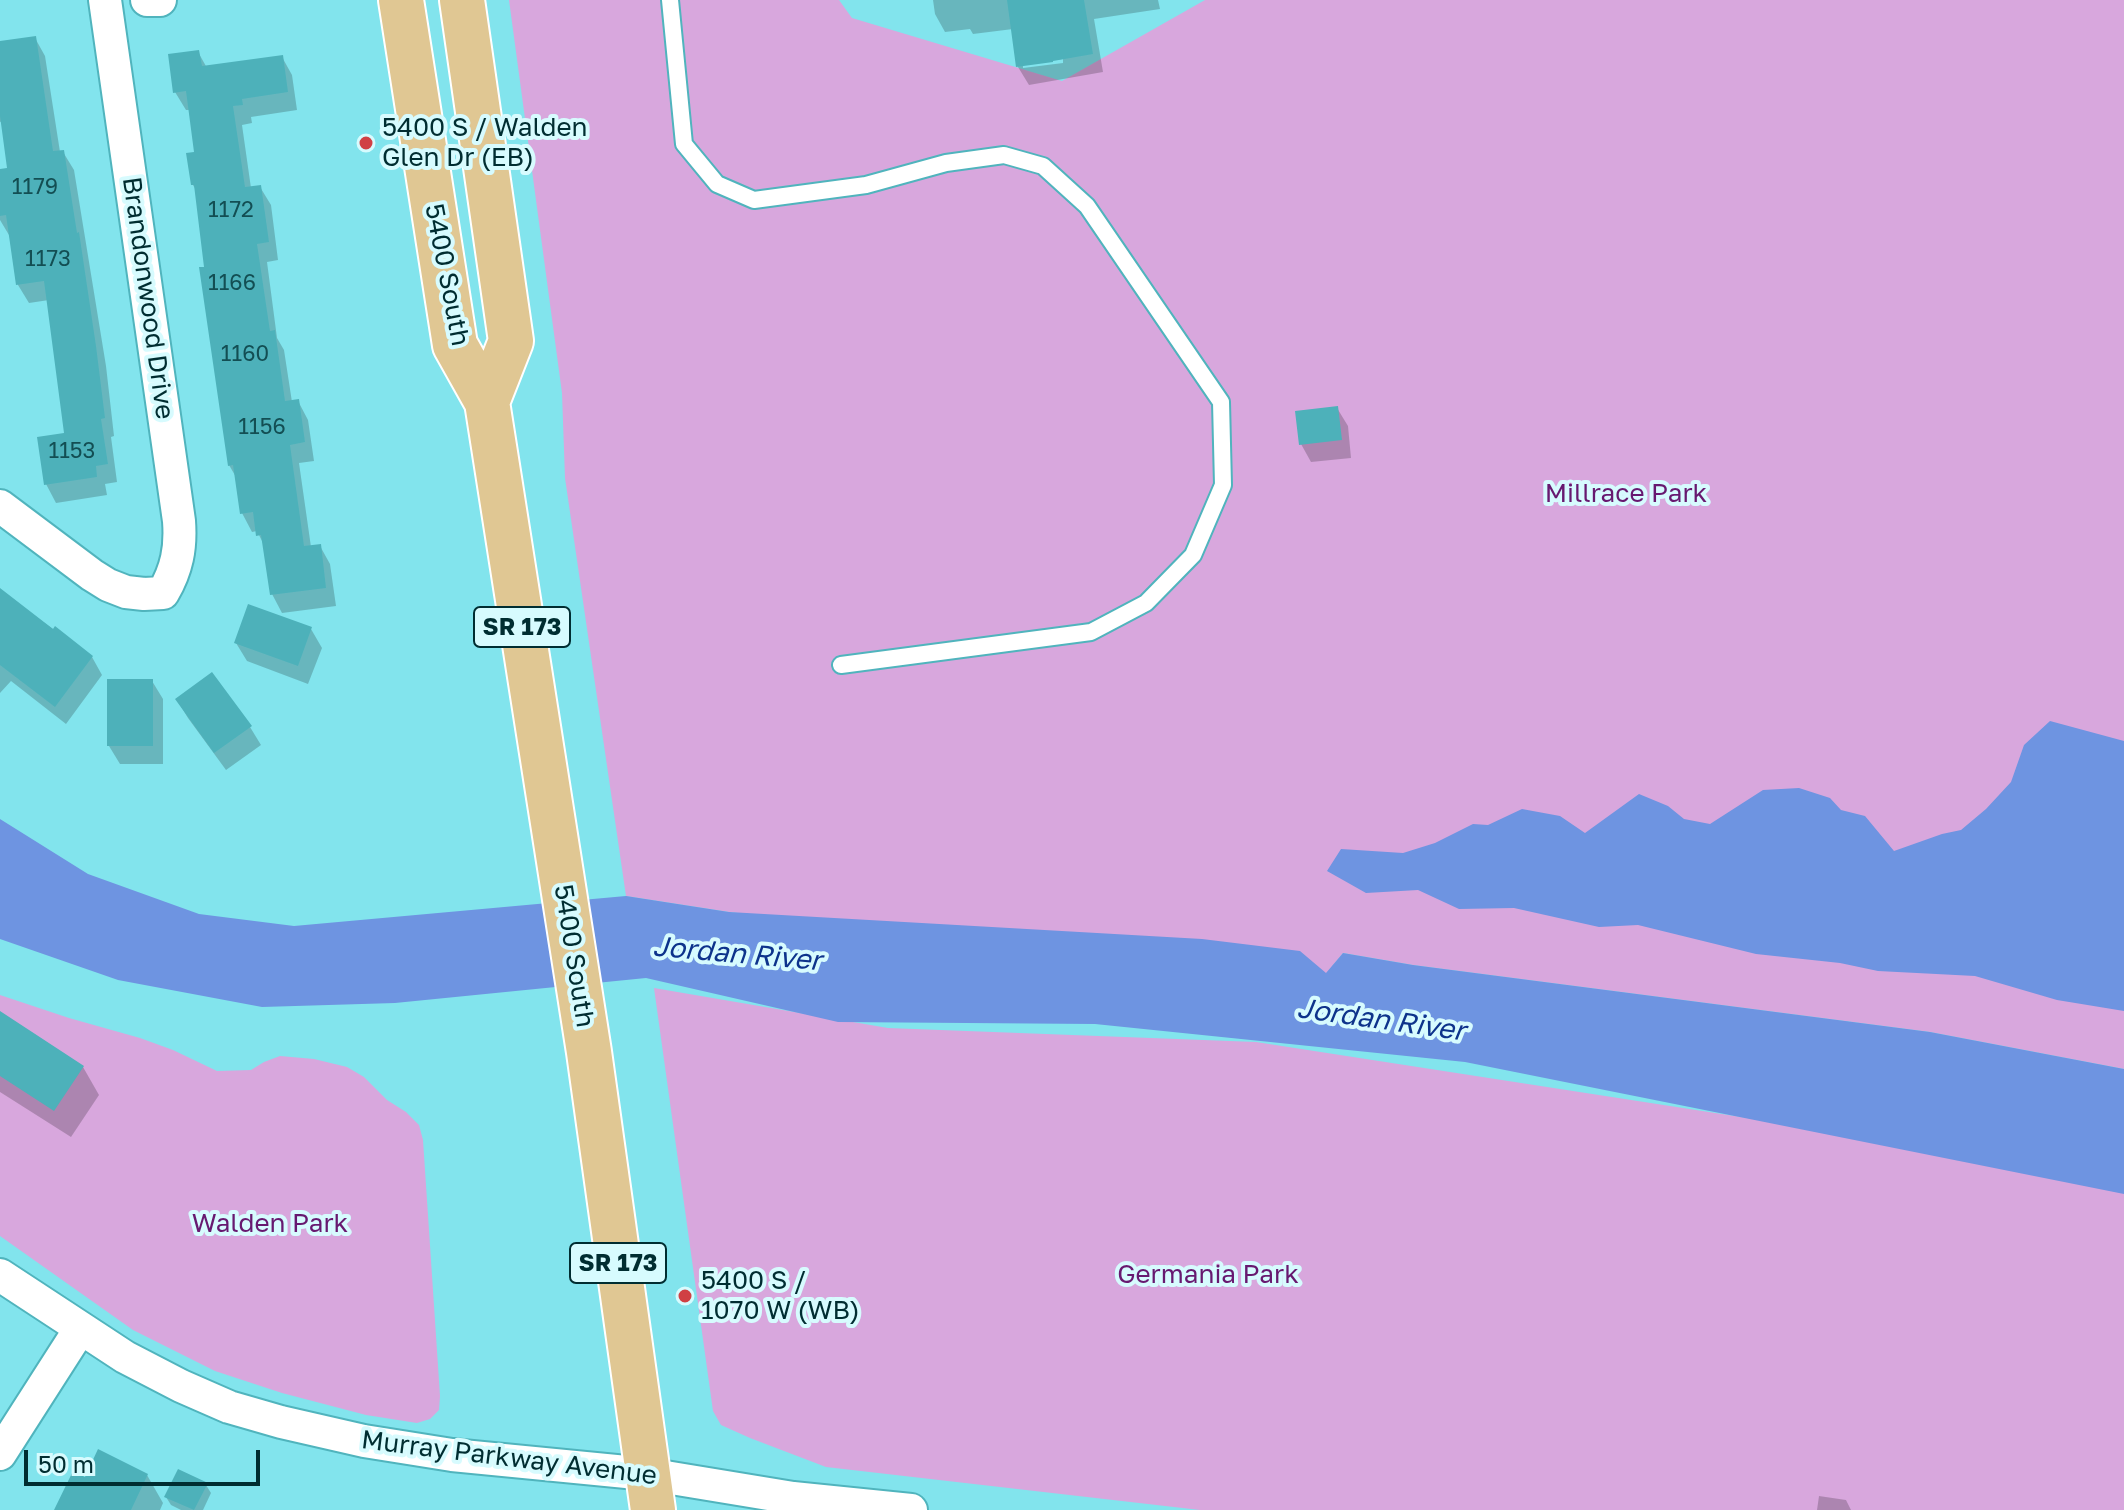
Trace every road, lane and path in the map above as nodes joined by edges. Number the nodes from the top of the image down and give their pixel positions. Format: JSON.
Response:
{"nodes":[{"id":1,"x":105,"y":0,"type":"edge"},
{"id":2,"x":147,"y":0,"type":"edge"},
{"id":3,"x":160,"y":0,"type":"edge"},
{"id":4,"x":401,"y":0,"type":"edge"},
{"id":5,"x":462,"y":0,"type":"edge"},
{"id":6,"x":670,"y":0,"type":"edge"},
{"id":7,"x":487,"y":402,"type":"junction"},
{"id":8,"x":0,"y":506,"type":"edge"},
{"id":9,"x":841,"y":665,"type":"dead end"},
{"id":10,"x":0,"y":1275,"type":"edge"},
{"id":11,"x":80,"y":1329,"type":"junction"},
{"id":12,"x":0,"y":1454,"type":"edge"},
{"id":13,"x":650,"y":1492,"type":"edge"},
{"id":14,"x":911,"y":1510,"type":"edge"}],
"edges":[{"from":1,"to":8,"type":"street","name":"Brandonwood Drive"},
{"from":2,"to":3,"type":"street"},
{"from":4,"to":7,"type":"main road","name":"5400 South","number":"SR 173"},
{"from":5,"to":7,"type":"main road","name":"5400 South"},
{"from":6,"to":9,"type":"lane"},
{"from":7,"to":13,"type":"main road","name":"5400 South","number":"SR 173"},
{"from":10,"to":11,"type":"street","name":"Murray Parkway Avenue"},
{"from":11,"to":12,"type":"street"},
{"from":11,"to":13,"type":"street","name":"Murray Parkway Avenue"},
{"from":13,"to":14,"type":"street","name":"Murray Parkway Avenue"}]}
